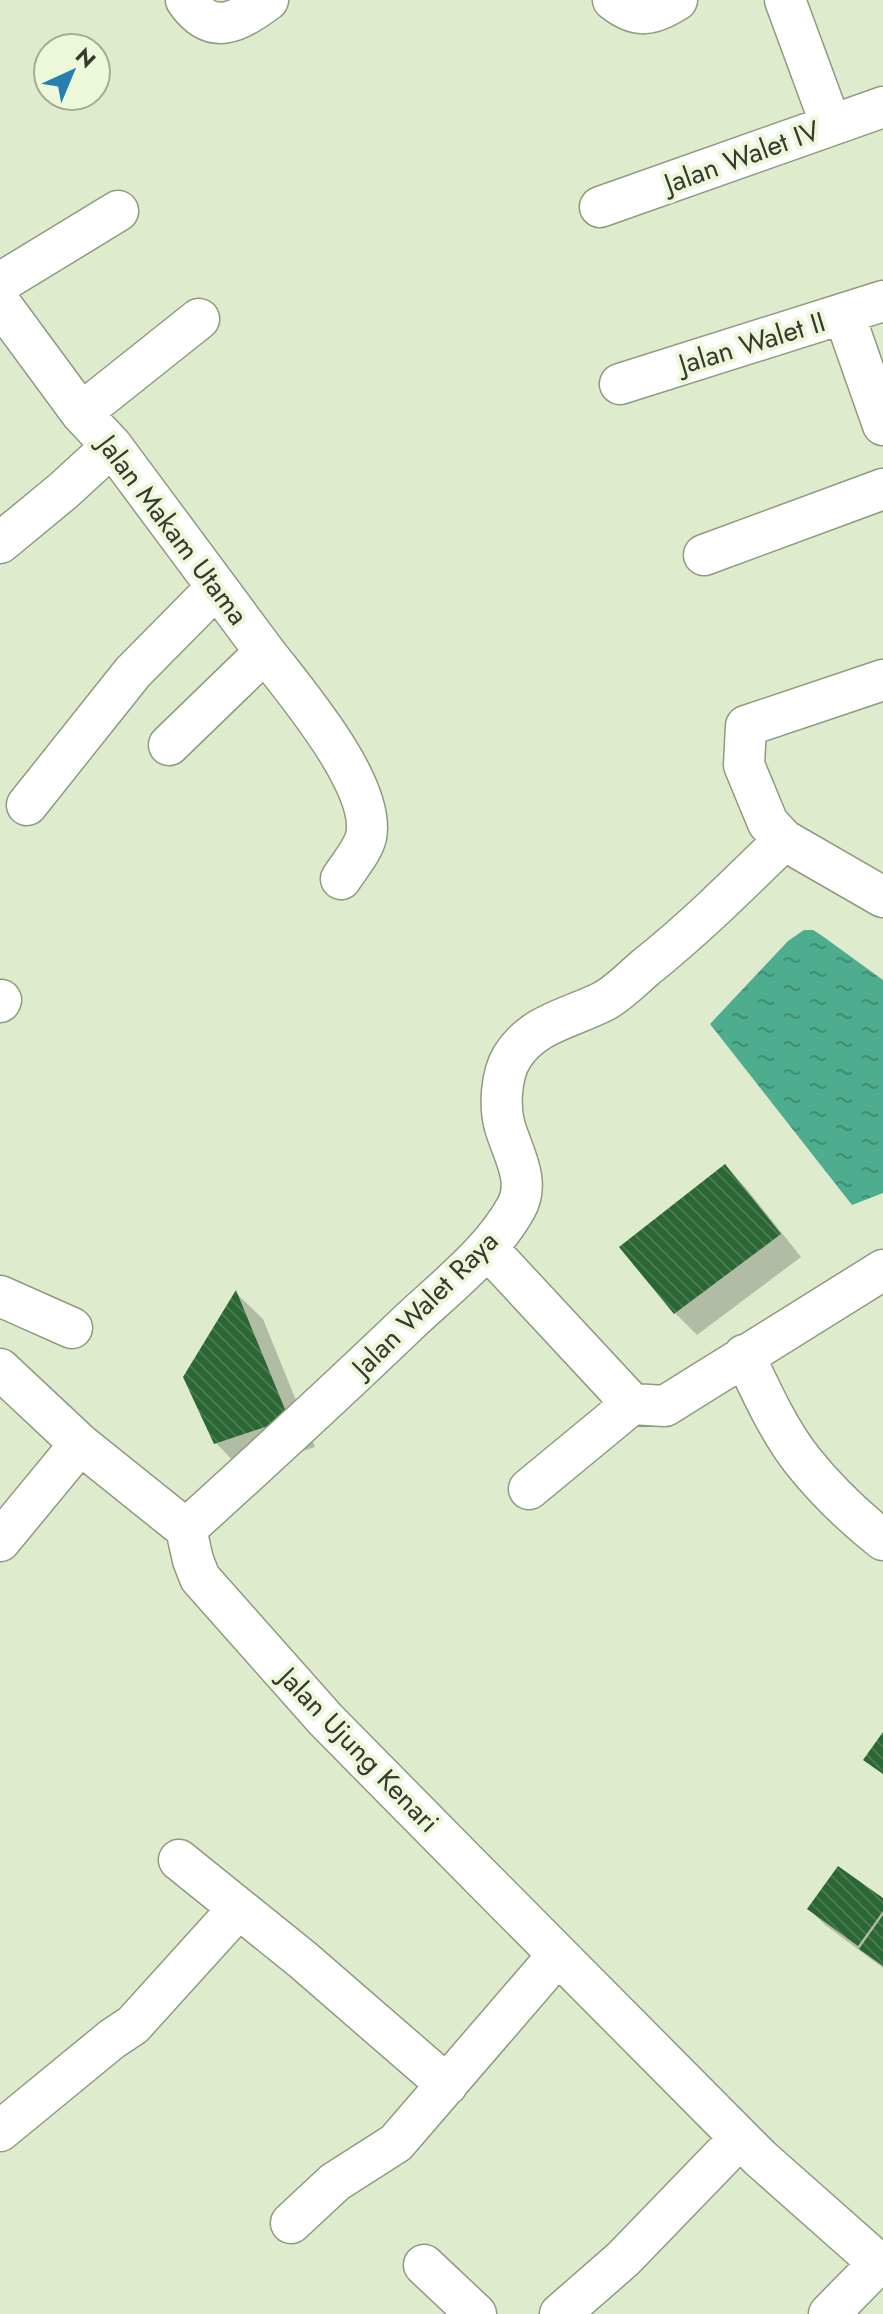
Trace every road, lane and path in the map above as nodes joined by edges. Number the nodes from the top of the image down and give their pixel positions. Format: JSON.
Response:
{"nodes":[{"id":1,"x":186,"y":0,"type":"edge"},
{"id":2,"x":268,"y":0,"type":"edge"},
{"id":3,"x":613,"y":0,"type":"edge"},
{"id":4,"x":677,"y":0,"type":"edge"},
{"id":5,"x":785,"y":0,"type":"edge"},
{"id":6,"x":883,"y":107,"type":"edge"},
{"id":7,"x":831,"y":125,"type":"junction"},
{"id":8,"x":600,"y":207,"type":"dead end"},
{"id":9,"x":118,"y":211,"type":"dead end"},
{"id":10,"x":0,"y":283,"type":"edge"},
{"id":11,"x":883,"y":301,"type":"edge"},
{"id":12,"x":0,"y":303,"type":"edge"},
{"id":13,"x":844,"y":314,"type":"junction"},
{"id":14,"x":199,"y":319,"type":"dead end"},
{"id":15,"x":620,"y":384,"type":"dead end"},
{"id":16,"x":81,"y":413,"type":"junction"},
{"id":17,"x":883,"y":425,"type":"edge"},
{"id":18,"x":112,"y":446,"type":"junction"},
{"id":19,"x":883,"y":489,"type":"edge"},
{"id":20,"x":0,"y":543,"type":"edge"},
{"id":21,"x":704,"y":555,"type":"dead end"},
{"id":22,"x":216,"y":588,"type":"junction"},
{"id":23,"x":265,"y":652,"type":"junction"},
{"id":24,"x":883,"y":680,"type":"edge"},
{"id":25,"x":169,"y":745,"type":"dead end"},
{"id":26,"x":27,"y":805,"type":"dead end"},
{"id":27,"x":776,"y":832,"type":"junction"},
{"id":28,"x":341,"y":879,"type":"dead end"},
{"id":29,"x":883,"y":897,"type":"edge"},
{"id":30,"x":487,"y":1248,"type":"junction"},
{"id":31,"x":883,"y":1270,"type":"edge"},
{"id":32,"x":0,"y":1296,"type":"edge"},
{"id":33,"x":72,"y":1328,"type":"dead end"},
{"id":34,"x":744,"y":1355,"type":"junction"},
{"id":35,"x":0,"y":1369,"type":"edge"},
{"id":36,"x":632,"y":1404,"type":"junction"},
{"id":37,"x":80,"y":1444,"type":"junction"},
{"id":38,"x":529,"y":1489,"type":"dead end"},
{"id":39,"x":186,"y":1529,"type":"junction"},
{"id":40,"x":883,"y":1540,"type":"edge"},
{"id":41,"x":0,"y":1541,"type":"edge"},
{"id":42,"x":179,"y":1860,"type":"dead end"},
{"id":43,"x":238,"y":1909,"type":"junction"},
{"id":44,"x":558,"y":1955,"type":"junction"},
{"id":45,"x":447,"y":2085,"type":"junction"},
{"id":46,"x":0,"y":2131,"type":"edge"},
{"id":47,"x":750,"y":2148,"type":"junction"},
{"id":48,"x":291,"y":2223,"type":"dead end"},
{"id":49,"x":424,"y":2265,"type":"dead end"},
{"id":50,"x":880,"y":2265,"type":"edge"},
{"id":51,"x":476,"y":2314,"type":"edge"},
{"id":52,"x":560,"y":2314,"type":"edge"},
{"id":53,"x":599,"y":2314,"type":"edge"},
{"id":54,"x":829,"y":2314,"type":"edge"}],
"edges":[{"from":1,"to":2,"type":"street"},
{"from":3,"to":4,"type":"street"},
{"from":5,"to":7,"type":"street"},
{"from":6,"to":7,"type":"street","name":"Jalan Walet IV"},
{"from":7,"to":8,"type":"street","name":"Jalan Walet IV"},
{"from":9,"to":10,"type":"street"},
{"from":11,"to":13,"type":"street","name":"Jalan Walet II"},
{"from":12,"to":16,"type":"street","name":"Jalan Makam Utama"},
{"from":13,"to":15,"type":"street","name":"Jalan Walet II"},
{"from":13,"to":17,"type":"street"},
{"from":14,"to":16,"type":"street"},
{"from":16,"to":18,"type":"street","name":"Jalan Makam Utama"},
{"from":18,"to":20,"type":"street"},
{"from":18,"to":22,"type":"street","name":"Jalan Makam Utama"},
{"from":19,"to":21,"type":"street"},
{"from":22,"to":23,"type":"street","name":"Jalan Makam Utama"},
{"from":22,"to":26,"type":"street"},
{"from":23,"to":25,"type":"street","name":"Jalan Makam Utama"},
{"from":23,"to":28,"type":"street"},
{"from":24,"to":27,"type":"street"},
{"from":27,"to":29,"type":"street"},
{"from":27,"to":30,"type":"street","name":"Jalan Walet Raya"},
{"from":30,"to":36,"type":"street"},
{"from":30,"to":39,"type":"street","name":"Jalan Walet Raya"},
{"from":31,"to":34,"type":"street"},
{"from":32,"to":33,"type":"street"},
{"from":34,"to":36,"type":"street"},
{"from":34,"to":40,"type":"street"},
{"from":35,"to":37,"type":"street"},
{"from":36,"to":38,"type":"street"},
{"from":37,"to":39,"type":"street"},
{"from":37,"to":41,"type":"street"},
{"from":39,"to":44,"type":"street","name":"Jalan Ujung Kenari"},
{"from":42,"to":43,"type":"street"},
{"from":43,"to":45,"type":"street"},
{"from":43,"to":46,"type":"street"},
{"from":44,"to":45,"type":"street"},
{"from":44,"to":47,"type":"street","name":"Jalan Ujung Kenari"},
{"from":45,"to":48,"type":"street"},
{"from":47,"to":50,"type":"street","name":"Jalan Ujung Kenari"},
{"from":47,"to":52,"type":"street"},
{"from":47,"to":53,"type":"street"},
{"from":49,"to":51,"type":"street"},
{"from":50,"to":54,"type":"street"}]}
